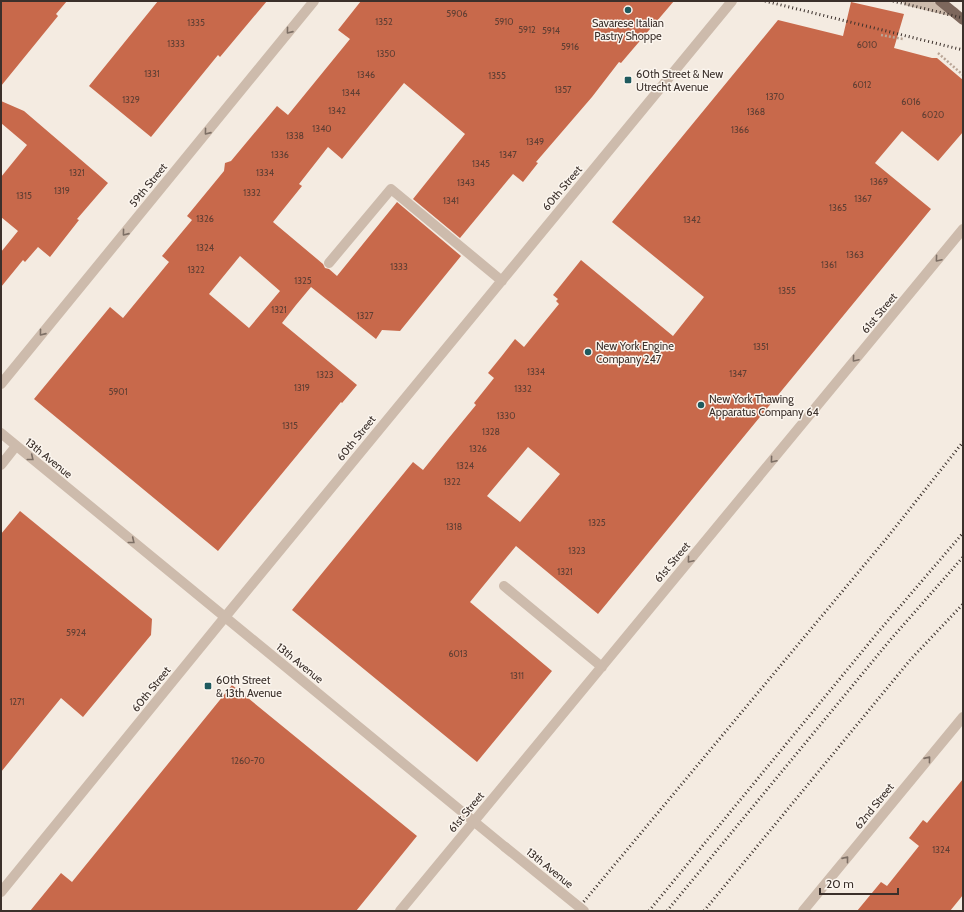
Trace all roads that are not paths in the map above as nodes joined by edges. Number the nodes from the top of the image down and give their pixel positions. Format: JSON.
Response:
{"nodes":[{"id":1,"x":314,"y":1,"type":"edge"},
{"id":2,"x":732,"y":1,"type":"edge"},
{"id":3,"x":908,"y":1,"type":"edge"},
{"id":4,"x":940,"y":1,"type":"edge"},
{"id":5,"x":958,"y":13,"type":"edge"},
{"id":6,"x":963,"y":20,"type":"edge"},
{"id":7,"x":963,"y":229,"type":"edge"},
{"id":8,"x":329,"y":263,"type":"dead end"},
{"id":9,"x":502,"y":281,"type":"junction"},
{"id":10,"x":1,"y":384,"type":"edge"},
{"id":11,"x":1,"y":433,"type":"edge"},
{"id":12,"x":16,"y":446,"type":"junction"},
{"id":13,"x":1,"y":465,"type":"edge"},
{"id":14,"x":504,"y":586,"type":"dead end"},
{"id":15,"x":225,"y":617,"type":"junction"},
{"id":16,"x":602,"y":667,"type":"junction"},
{"id":17,"x":963,"y":716,"type":"edge"},
{"id":18,"x":474,"y":822,"type":"junction"},
{"id":19,"x":1,"y":892,"type":"edge"},
{"id":20,"x":400,"y":911,"type":"edge"},
{"id":21,"x":584,"y":911,"type":"edge"},
{"id":22,"x":803,"y":911,"type":"edge"}],
"edges":[{"from":1,"to":10,"type":"street","name":"59th Street","one_way":true},
{"from":2,"to":9,"type":"street","name":"60th Street"},
{"from":3,"to":5,"type":"street"},
{"from":4,"to":5,"type":"main road"},
{"from":5,"to":6,"type":"main road"},
{"from":7,"to":16,"type":"street","name":"61st Street","one_way":true},
{"from":8,"to":9,"type":"street"},
{"from":9,"to":15,"type":"street","name":"60th Street"},
{"from":11,"to":12,"type":"street","name":"13th Avenue"},
{"from":12,"to":13,"type":"street"},
{"from":12,"to":15,"type":"street","name":"13th Avenue","one_way":true},
{"from":14,"to":16,"type":"street"},
{"from":15,"to":18,"type":"street","name":"13th Avenue"},
{"from":15,"to":19,"type":"street","name":"60th Street"},
{"from":16,"to":18,"type":"street","name":"61st Street"},
{"from":22,"to":17,"type":"street","name":"62nd Street","one_way":true},
{"from":18,"to":20,"type":"street","name":"61st Street"},
{"from":18,"to":21,"type":"street","name":"13th Avenue","bridge":true}]}
